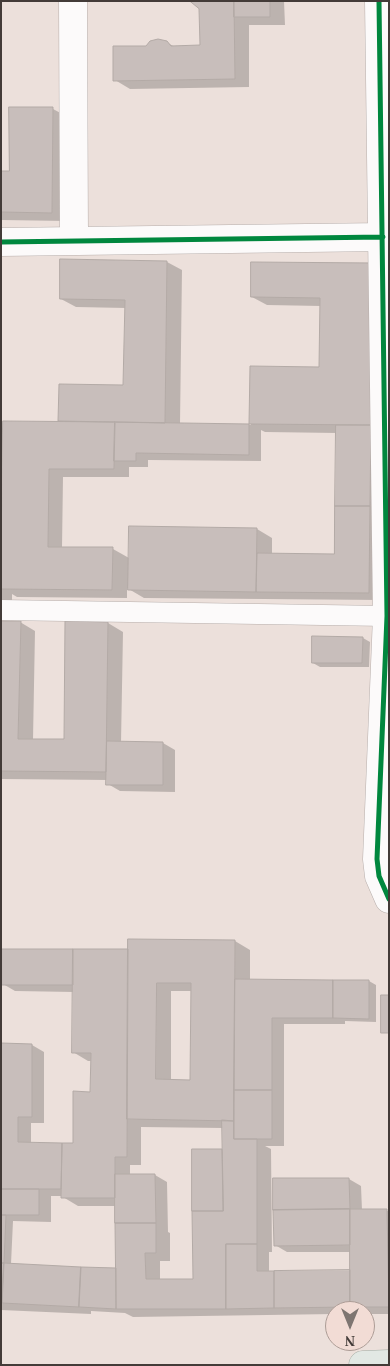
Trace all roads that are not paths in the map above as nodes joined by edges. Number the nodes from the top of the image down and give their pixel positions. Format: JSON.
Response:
{"nodes":[{"id":1,"x":74,"y":1,"type":"edge"},
{"id":2,"x":379,"y":1,"type":"edge"},
{"id":3,"x":383,"y":237,"type":"junction"},
{"id":4,"x":74,"y":241,"type":"junction"},
{"id":5,"x":1,"y":242,"type":"edge"},
{"id":6,"x":1,"y":610,"type":"edge"},
{"id":7,"x":387,"y":616,"type":"junction"},
{"id":8,"x":389,"y":899,"type":"edge"},
{"id":9,"x":389,"y":1364,"type":"edge"},
{"id":10,"x":363,"y":1365,"type":"edge"}],
"edges":[{"from":1,"to":4,"type":"street"},
{"from":2,"to":3,"type":"street"},
{"from":3,"to":4,"type":"street"},
{"from":3,"to":7,"type":"street"},
{"from":4,"to":5,"type":"street"},
{"from":6,"to":7,"type":"lane"},
{"from":7,"to":8,"type":"street"},
{"from":9,"to":10,"type":"main road"}]}
